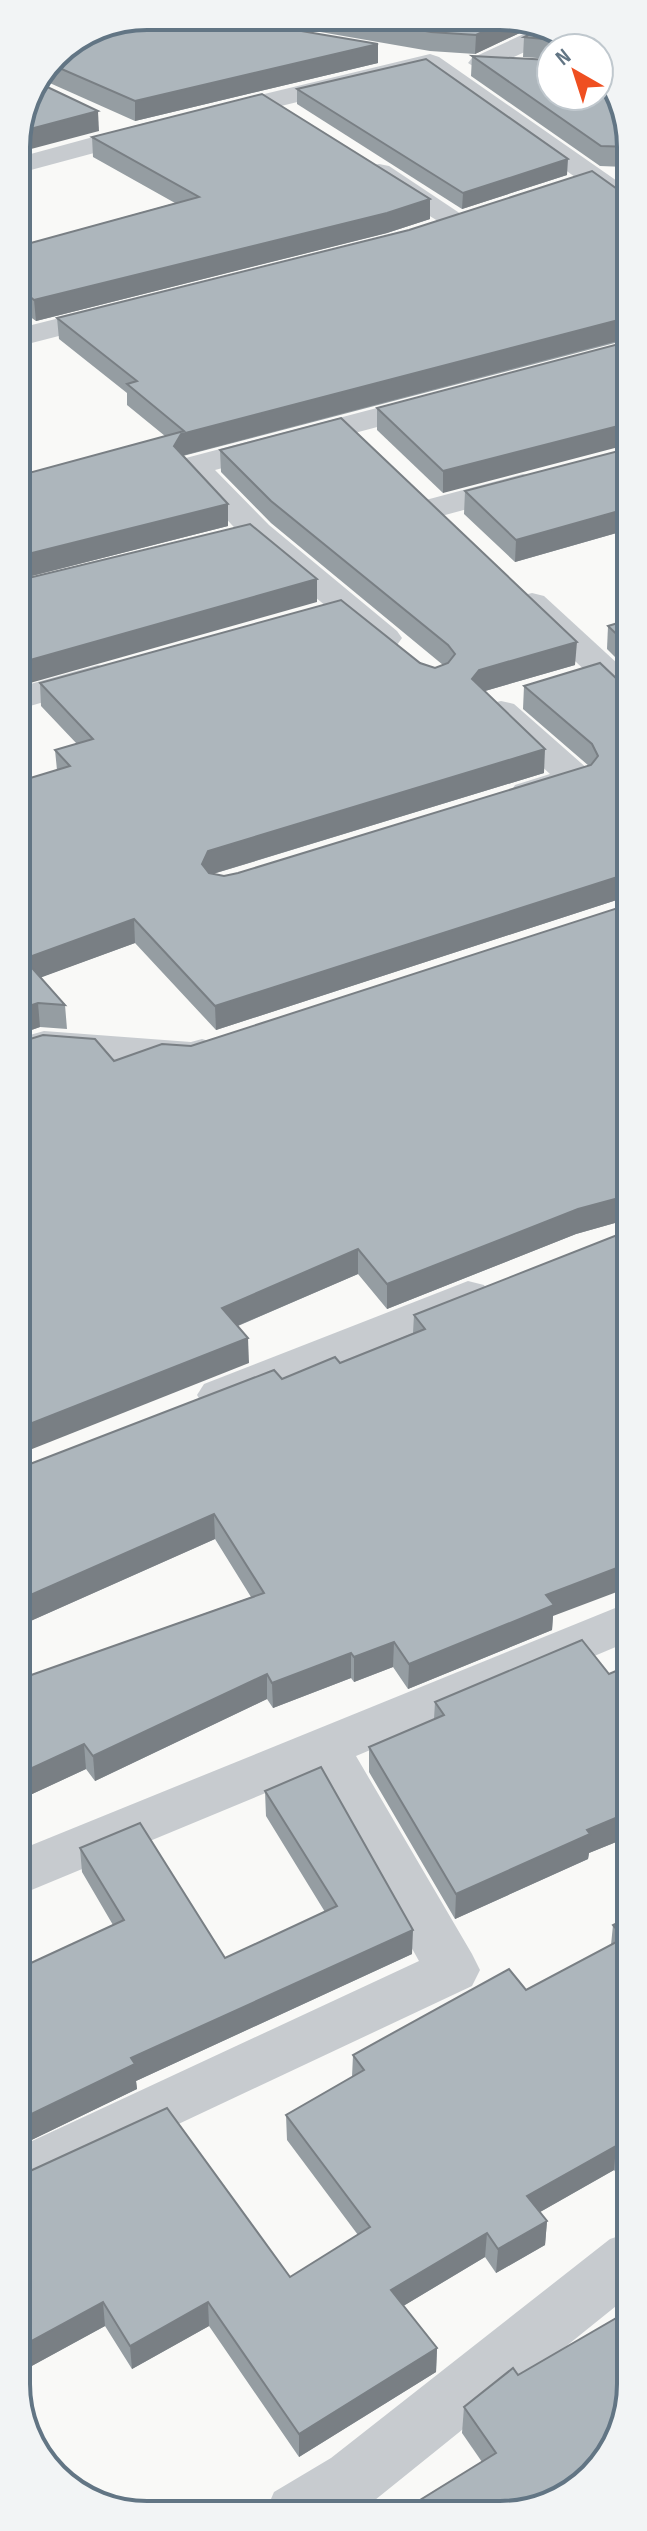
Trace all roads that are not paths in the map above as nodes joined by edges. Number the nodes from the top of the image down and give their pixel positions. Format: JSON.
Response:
{"nodes":[{"id":1,"x":538,"y":37,"type":"edge"},
{"id":2,"x":371,"y":52,"type":"edge"},
{"id":3,"x":430,"y":62,"type":"junction"},
{"id":4,"x":481,"y":63,"type":"junction"},
{"id":5,"x":528,"y":66,"type":"edge"},
{"id":6,"x":269,"y":102,"type":"junction"},
{"id":7,"x":92,"y":114,"type":"edge"},
{"id":8,"x":294,"y":118,"type":"edge"},
{"id":9,"x":132,"y":133,"type":"junction"},
{"id":10,"x":357,"y":158,"type":"edge"},
{"id":11,"x":30,"y":162,"type":"edge"},
{"id":12,"x":617,"y":175,"type":"edge"},
{"id":13,"x":595,"y":178,"type":"junction"},
{"id":14,"x":565,"y":188,"type":"edge"},
{"id":15,"x":617,"y":194,"type":"edge"},
{"id":16,"x":489,"y":213,"type":"edge"},
{"id":17,"x":459,"y":222,"type":"junction"},
{"id":18,"x":428,"y":232,"type":"edge"},
{"id":19,"x":149,"y":305,"type":"edge"},
{"id":20,"x":30,"y":335,"type":"edge"},
{"id":21,"x":467,"y":393,"type":"edge"},
{"id":22,"x":555,"y":476,"type":"edge"},
{"id":23,"x":434,"y":508,"type":"edge"},
{"id":24,"x":513,"y":584,"type":"edge"},
{"id":25,"x":347,"y":607,"type":"junction"},
{"id":26,"x":302,"y":619,"type":"edge"},
{"id":27,"x":408,"y":657,"type":"edge"},
{"id":28,"x":137,"y":665,"type":"edge"},
{"id":29,"x":617,"y":688,"type":"edge"},
{"id":30,"x":534,"y":692,"type":"edge"},
{"id":31,"x":30,"y":695,"type":"edge"},
{"id":32,"x":488,"y":805,"type":"edge"},
{"id":33,"x":236,"y":1040,"type":"edge"},
{"id":34,"x":30,"y":1047,"type":"edge"},
{"id":35,"x":503,"y":1282,"type":"edge"},
{"id":36,"x":179,"y":1411,"type":"edge"},
{"id":37,"x":617,"y":1626,"type":"edge"},
{"id":38,"x":325,"y":1747,"type":"junction"},
{"id":39,"x":30,"y":1869,"type":"edge"},
{"id":40,"x":30,"y":2169,"type":"edge"},
{"id":41,"x":617,"y":2269,"type":"edge"},
{"id":42,"x":316,"y":2501,"type":"edge"}],
"edges":[{"from":1,"to":4,"type":"street"},
{"from":2,"to":3,"type":"street"},
{"from":3,"to":4,"type":"street"},
{"from":3,"to":6,"type":"street"},
{"from":3,"to":13,"type":"street"},
{"from":4,"to":5,"type":"street"},
{"from":6,"to":8,"type":"street"},
{"from":6,"to":9,"type":"street"},
{"from":7,"to":9,"type":"street"},
{"from":9,"to":11,"type":"street"},
{"from":10,"to":17,"type":"street"},
{"from":12,"to":13,"type":"street"},
{"from":13,"to":14,"type":"street"},
{"from":13,"to":15,"type":"street"},
{"from":16,"to":17,"type":"street"},
{"from":17,"to":18,"type":"street"},
{"from":19,"to":20,"type":"street"},
{"from":21,"to":25,"type":"street"},
{"from":22,"to":23,"type":"street"},
{"from":24,"to":29,"type":"street"},
{"from":25,"to":26,"type":"street"},
{"from":25,"to":27,"type":"street"},
{"from":28,"to":31,"type":"street"},
{"from":30,"to":32,"type":"street"},
{"from":33,"to":34,"type":"street"},
{"from":35,"to":36,"type":"street"},
{"from":37,"to":38,"type":"street"},
{"from":38,"to":39,"type":"street"},
{"from":38,"to":40,"type":"street"},
{"from":41,"to":42,"type":"street"}]}
